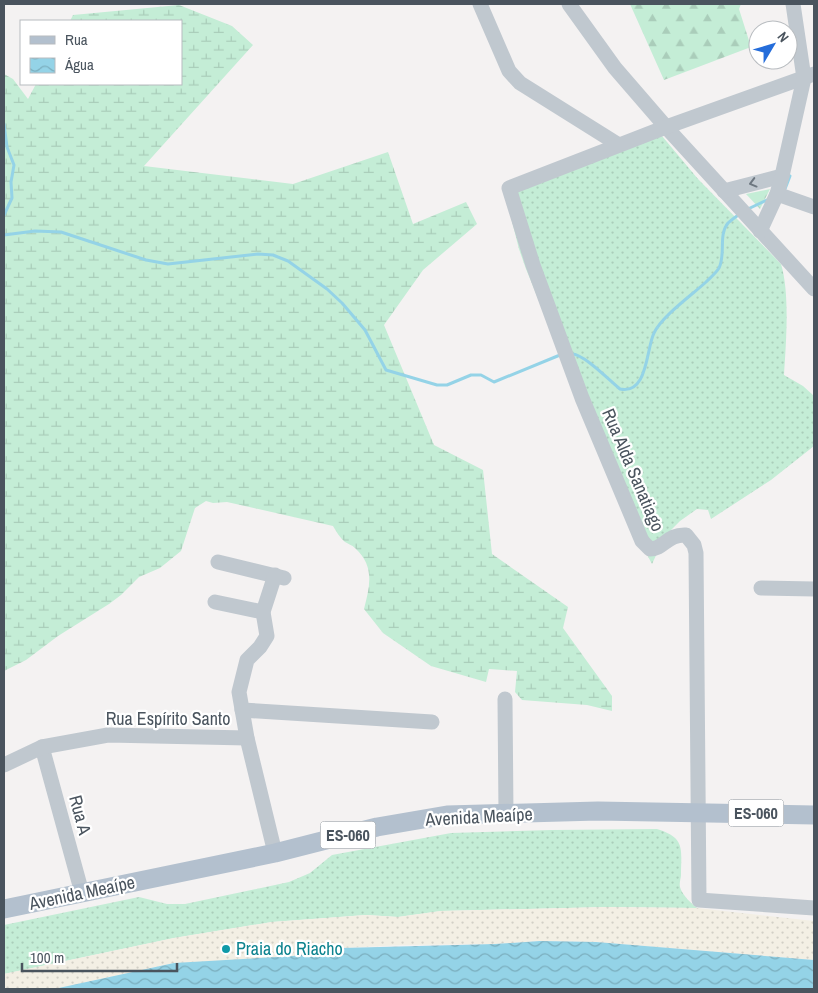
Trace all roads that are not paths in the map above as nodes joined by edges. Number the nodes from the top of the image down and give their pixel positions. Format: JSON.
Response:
{"nodes":[{"id":1,"x":480,"y":4,"type":"edge"},
{"id":2,"x":569,"y":4,"type":"edge"},
{"id":3,"x":793,"y":4,"type":"edge"},
{"id":4,"x":809,"y":76,"type":"edge"},
{"id":5,"x":666,"y":127,"type":"junction"},
{"id":6,"x":619,"y":145,"type":"junction"},
{"id":7,"x":782,"y":176,"type":"junction"},
{"id":8,"x":724,"y":191,"type":"junction"},
{"id":9,"x":777,"y":194,"type":"junction"},
{"id":10,"x":814,"y":207,"type":"edge"},
{"id":11,"x":760,"y":230,"type":"junction"},
{"id":12,"x":814,"y":289,"type":"edge"},
{"id":13,"x":218,"y":562,"type":"dead end"},
{"id":14,"x":761,"y":588,"type":"dead end"},
{"id":15,"x":814,"y":589,"type":"edge"},
{"id":16,"x":215,"y":602,"type":"dead end"},
{"id":17,"x":263,"y":612,"type":"junction"},
{"id":18,"x":505,"y":699,"type":"dead end"},
{"id":19,"x":242,"y":710,"type":"junction"},
{"id":20,"x":432,"y":722,"type":"dead end"},
{"id":21,"x":247,"y":738,"type":"junction"},
{"id":22,"x":42,"y":747,"type":"junction"},
{"id":23,"x":4,"y":765,"type":"edge"},
{"id":24,"x":698,"y":812,"type":"junction"},
{"id":25,"x":506,"y":814,"type":"junction"},
{"id":26,"x":814,"y":814,"type":"edge"},
{"id":27,"x":274,"y":853,"type":"junction"},
{"id":28,"x":82,"y":893,"type":"junction"},
{"id":29,"x":814,"y":908,"type":"edge"},
{"id":30,"x":4,"y":909,"type":"edge"}],
"edges":[{"from":1,"to":6,"type":"street"},
{"from":2,"to":5,"type":"street"},
{"from":3,"to":4,"type":"street"},
{"from":4,"to":5,"type":"street"},
{"from":4,"to":7,"type":"street"},
{"from":5,"to":6,"type":"street"},
{"from":5,"to":8,"type":"street"},
{"from":6,"to":24,"type":"street","name":"Rua Alda Sanatiago"},
{"from":7,"to":8,"type":"street","one_way":true},
{"from":7,"to":9,"type":"street"},
{"from":8,"to":11,"type":"street"},
{"from":9,"to":10,"type":"street"},
{"from":9,"to":11,"type":"street"},
{"from":11,"to":12,"type":"street"},
{"from":13,"to":17,"type":"street","name":"Rua Espírito Santo"},
{"from":14,"to":15,"type":"street"},
{"from":16,"to":17,"type":"street"},
{"from":17,"to":19,"type":"street","name":"Rua Espírito Santo"},
{"from":18,"to":25,"type":"street"},
{"from":19,"to":20,"type":"street","name":"Rua Espírito Santo"},
{"from":19,"to":21,"type":"street","name":"Rua Espírito Santo"},
{"from":21,"to":22,"type":"street","name":"Rua Espírito Santo"},
{"from":21,"to":27,"type":"street","name":"Rua Espírito Santo"},
{"from":22,"to":23,"type":"street","name":"Rua Espírito Santo"},
{"from":22,"to":28,"type":"street","name":"Rua A"},
{"from":24,"to":25,"type":"main road","name":"Avenida Meaípe","number":"ES-060"},
{"from":24,"to":26,"type":"main road","name":"Avenida Meaípe","number":"ES-060"},
{"from":24,"to":29,"type":"street","name":"Rua Alda Sanatiago"},
{"from":25,"to":27,"type":"main road","name":"Avenida Meaípe","number":"ES-060"},
{"from":27,"to":28,"type":"main road","name":"Avenida Meaípe","number":"ES-060"},
{"from":28,"to":30,"type":"main road","name":"Avenida Meaípe","number":"ES-060"}]}
